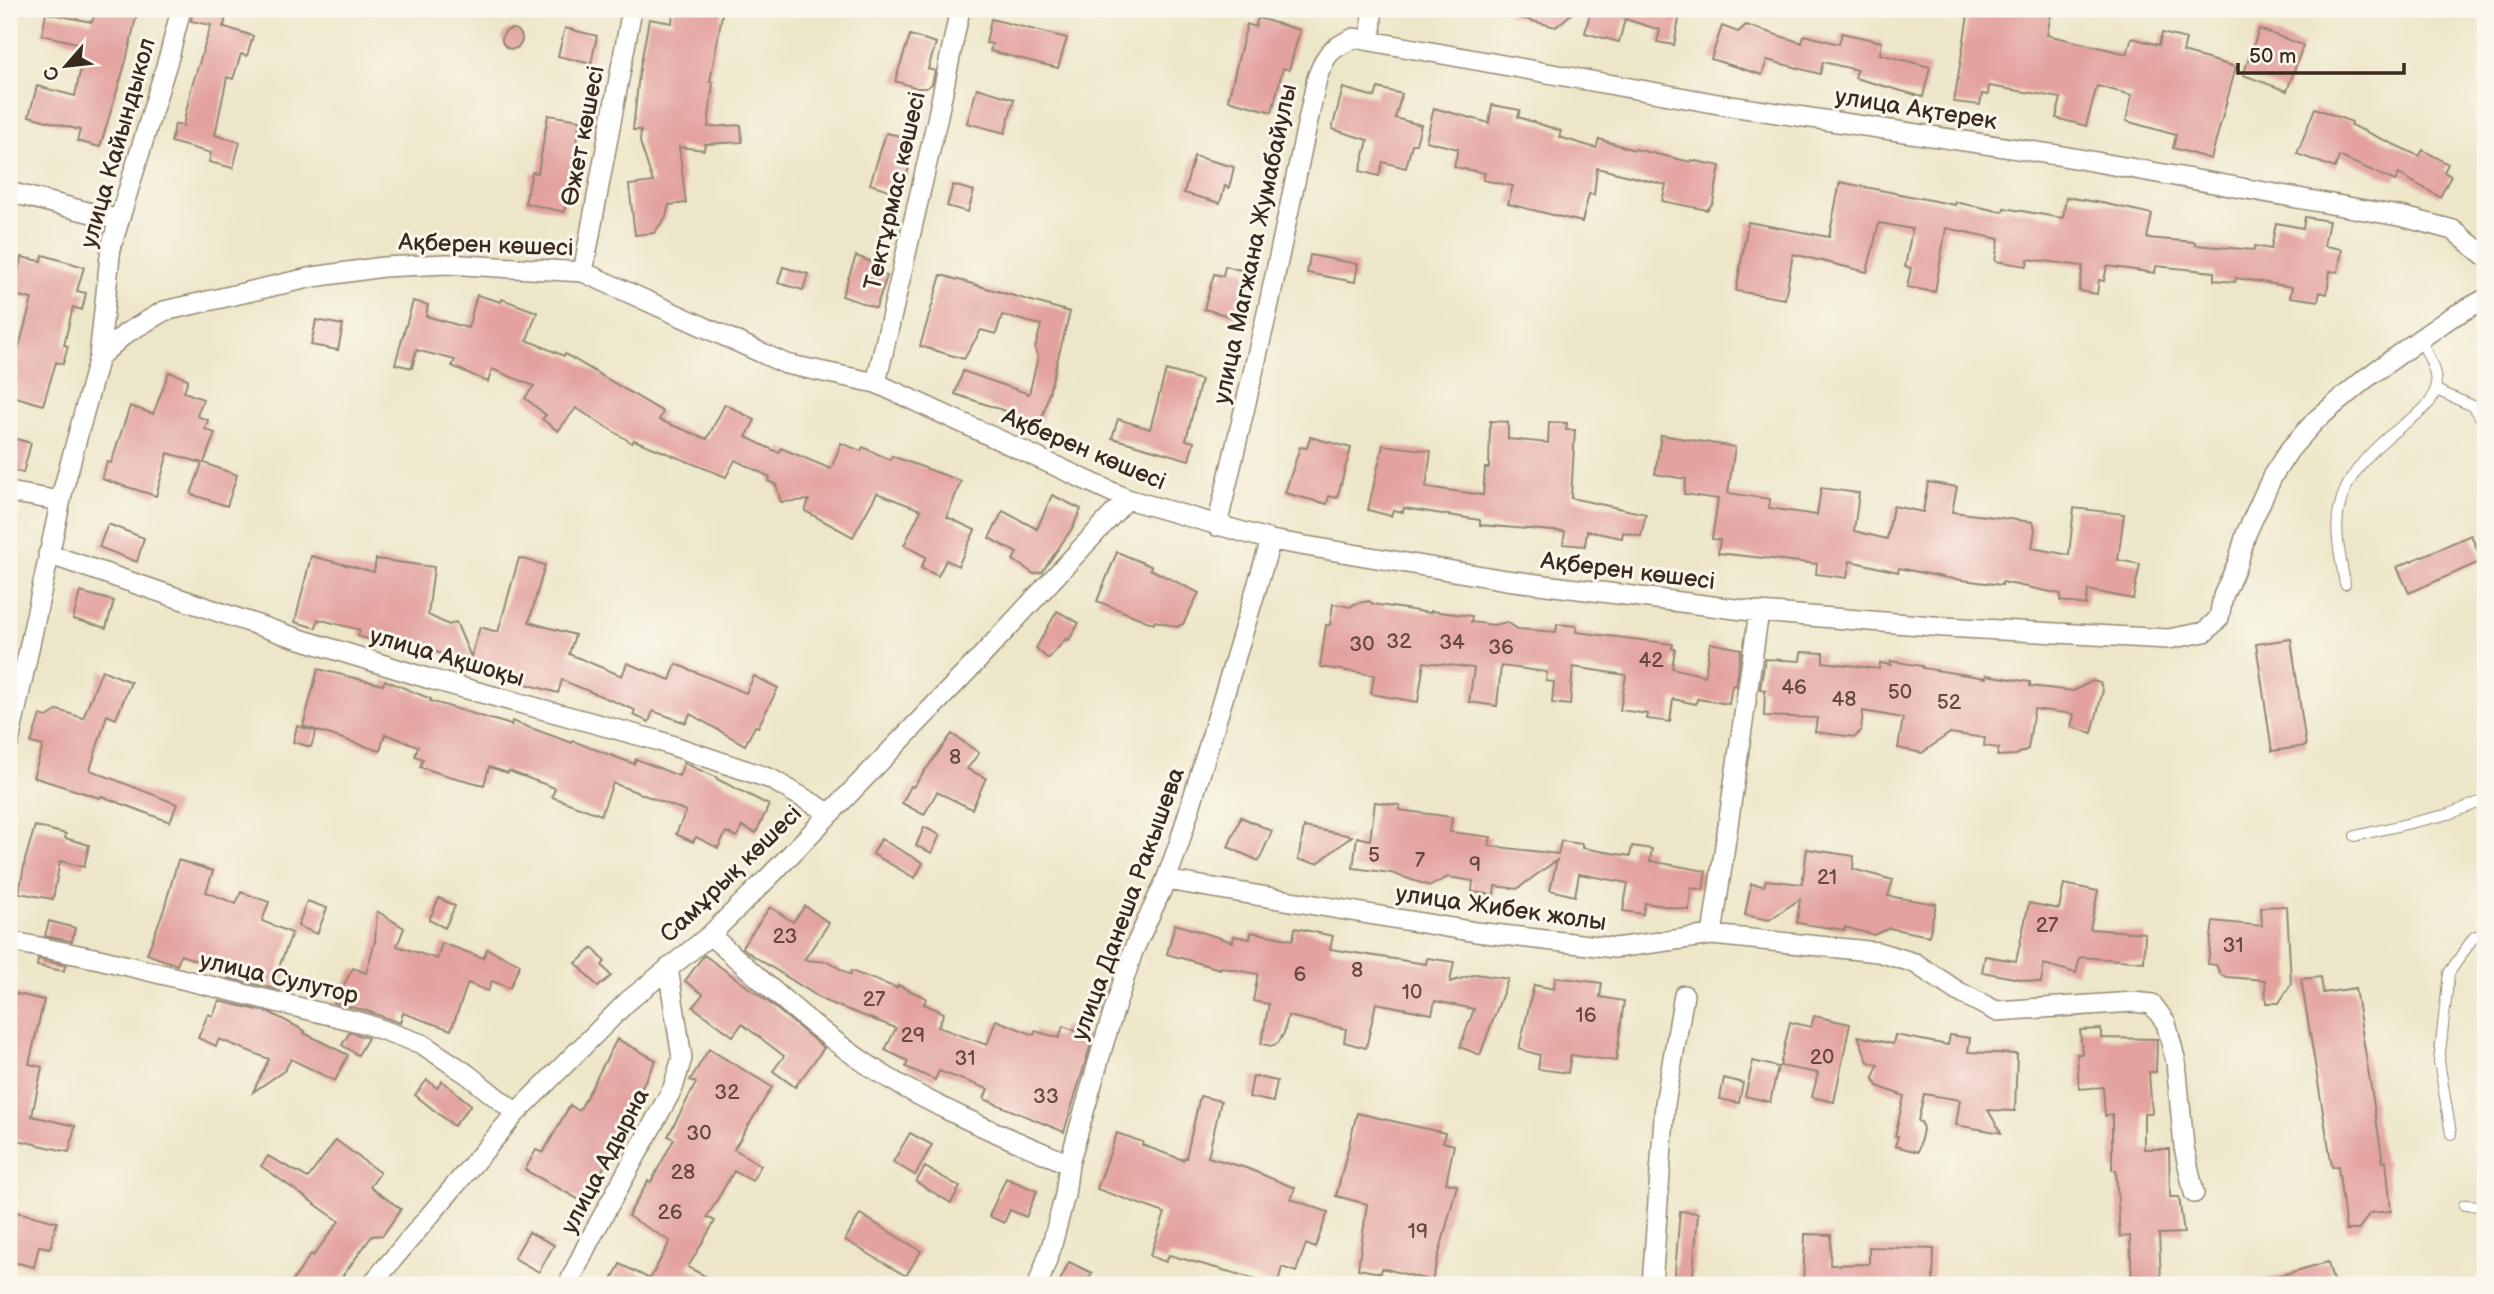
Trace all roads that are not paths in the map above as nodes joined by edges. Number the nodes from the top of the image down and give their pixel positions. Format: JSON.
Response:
{"nodes":[{"id":1,"x":181,"y":9,"type":"edge"},
{"id":2,"x":632,"y":9,"type":"edge"},
{"id":3,"x":960,"y":9,"type":"edge"},
{"id":4,"x":1372,"y":9,"type":"edge"},
{"id":5,"x":1371,"y":41,"type":"junction"},
{"id":6,"x":9,"y":192,"type":"edge"},
{"id":7,"x":119,"y":220,"type":"junction"},
{"id":8,"x":2485,"y":256,"type":"edge"},
{"id":9,"x":583,"y":272,"type":"junction"},
{"id":10,"x":2485,"y":299,"type":"edge"},
{"id":11,"x":2420,"y":339,"type":"junction"},
{"id":12,"x":99,"y":357,"type":"junction"},
{"id":13,"x":876,"y":383,"type":"junction"},
{"id":14,"x":2436,"y":390,"type":"junction"},
{"id":15,"x":2485,"y":424,"type":"edge"},
{"id":16,"x":9,"y":492,"type":"edge"},
{"id":17,"x":1127,"y":499,"type":"junction"},
{"id":18,"x":60,"y":501,"type":"junction"},
{"id":19,"x":1217,"y":526,"type":"junction"},
{"id":20,"x":1271,"y":540,"type":"junction"},
{"id":21,"x":48,"y":554,"type":"junction"},
{"id":22,"x":2345,"y":584,"type":"dead end"},
{"id":23,"x":1759,"y":612,"type":"junction"},
{"id":24,"x":9,"y":742,"type":"edge"},
{"id":25,"x":2485,"y":800,"type":"edge"},
{"id":26,"x":829,"y":813,"type":"junction"},
{"id":27,"x":2355,"y":836,"type":"dead end"},
{"id":28,"x":1166,"y":880,"type":"junction"},
{"id":29,"x":2485,"y":933,"type":"edge"},
{"id":30,"x":710,"y":935,"type":"junction"},
{"id":31,"x":1712,"y":935,"type":"junction"},
{"id":32,"x":9,"y":941,"type":"edge"},
{"id":33,"x":668,"y":968,"type":"junction"},
{"id":34,"x":1684,"y":995,"type":"dead end"},
{"id":35,"x":516,"y":1113,"type":"junction"},
{"id":36,"x":2451,"y":1134,"type":"dead end"},
{"id":37,"x":1069,"y":1164,"type":"junction"},
{"id":38,"x":2194,"y":1193,"type":"dead end"},
{"id":39,"x":2464,"y":1205,"type":"dead end"},
{"id":40,"x":2485,"y":1206,"type":"edge"},
{"id":41,"x":371,"y":1285,"type":"edge"},
{"id":42,"x":568,"y":1285,"type":"edge"},
{"id":43,"x":1038,"y":1285,"type":"edge"},
{"id":44,"x":1652,"y":1285,"type":"edge"}],
"edges":[{"from":1,"to":7,"type":"street","name":"улица Кайындыкол"},
{"from":2,"to":9,"type":"street","name":"Өжет көшесі"},
{"from":3,"to":13,"type":"street","name":"Тектұрмас көшесі"},
{"from":4,"to":5,"type":"street"},
{"from":5,"to":8,"type":"street","name":"улица Ақтерек"},
{"from":5,"to":19,"type":"street","name":"улица Магжана Жумабайулы"},
{"from":6,"to":7,"type":"street"},
{"from":7,"to":12,"type":"street","name":"улица Кайындыкол"},
{"from":9,"to":12,"type":"street","name":"Ақберен көшесі"},
{"from":9,"to":13,"type":"street","name":"Ақберен көшесі"},
{"from":10,"to":11,"type":"street","name":"Ақберен көшесі"},
{"from":11,"to":14,"type":"lane"},
{"from":11,"to":23,"type":"street","name":"Ақберен көшесі"},
{"from":12,"to":18,"type":"street","name":"улица Кайындыкол"},
{"from":13,"to":17,"type":"street","name":"Ақберен көшесі"},
{"from":14,"to":15,"type":"lane"},
{"from":14,"to":22,"type":"lane"},
{"from":16,"to":18,"type":"street"},
{"from":17,"to":19,"type":"street","name":"Ақберен көшесі"},
{"from":17,"to":26,"type":"street","name":"Самұрық көшесі"},
{"from":18,"to":21,"type":"street","name":"улица Кайындыкол"},
{"from":19,"to":20,"type":"street","name":"Ақберен көшесі"},
{"from":20,"to":23,"type":"street","name":"Ақберен көшесі"},
{"from":20,"to":28,"type":"street","name":"улица Данеша Ракышева"},
{"from":21,"to":24,"type":"street","name":"улица Кайындыкол"},
{"from":21,"to":26,"type":"street","name":"улица Ақшоқы"},
{"from":23,"to":31,"type":"street"},
{"from":25,"to":27,"type":"lane"},
{"from":26,"to":30,"type":"street","name":"Самұрық көшесі"},
{"from":28,"to":31,"type":"street","name":"улица Жибек жолы"},
{"from":28,"to":37,"type":"street","name":"улица Данеша Ракышева"},
{"from":29,"to":36,"type":"lane"},
{"from":30,"to":33,"type":"street","name":"Самұрық көшесі"},
{"from":30,"to":37,"type":"street"},
{"from":31,"to":38,"type":"street","name":"улица Жибек жолы"},
{"from":32,"to":35,"type":"street","name":"улица Сулутор"},
{"from":33,"to":35,"type":"street","name":"Самұрық көшесі"},
{"from":33,"to":42,"type":"street","name":"улица Адырна"},
{"from":34,"to":44,"type":"street"},
{"from":35,"to":41,"type":"street","name":"Самұрық көшесі"},
{"from":37,"to":43,"type":"street","name":"улица Данеша Ракышева"},
{"from":39,"to":40,"type":"lane"}]}
